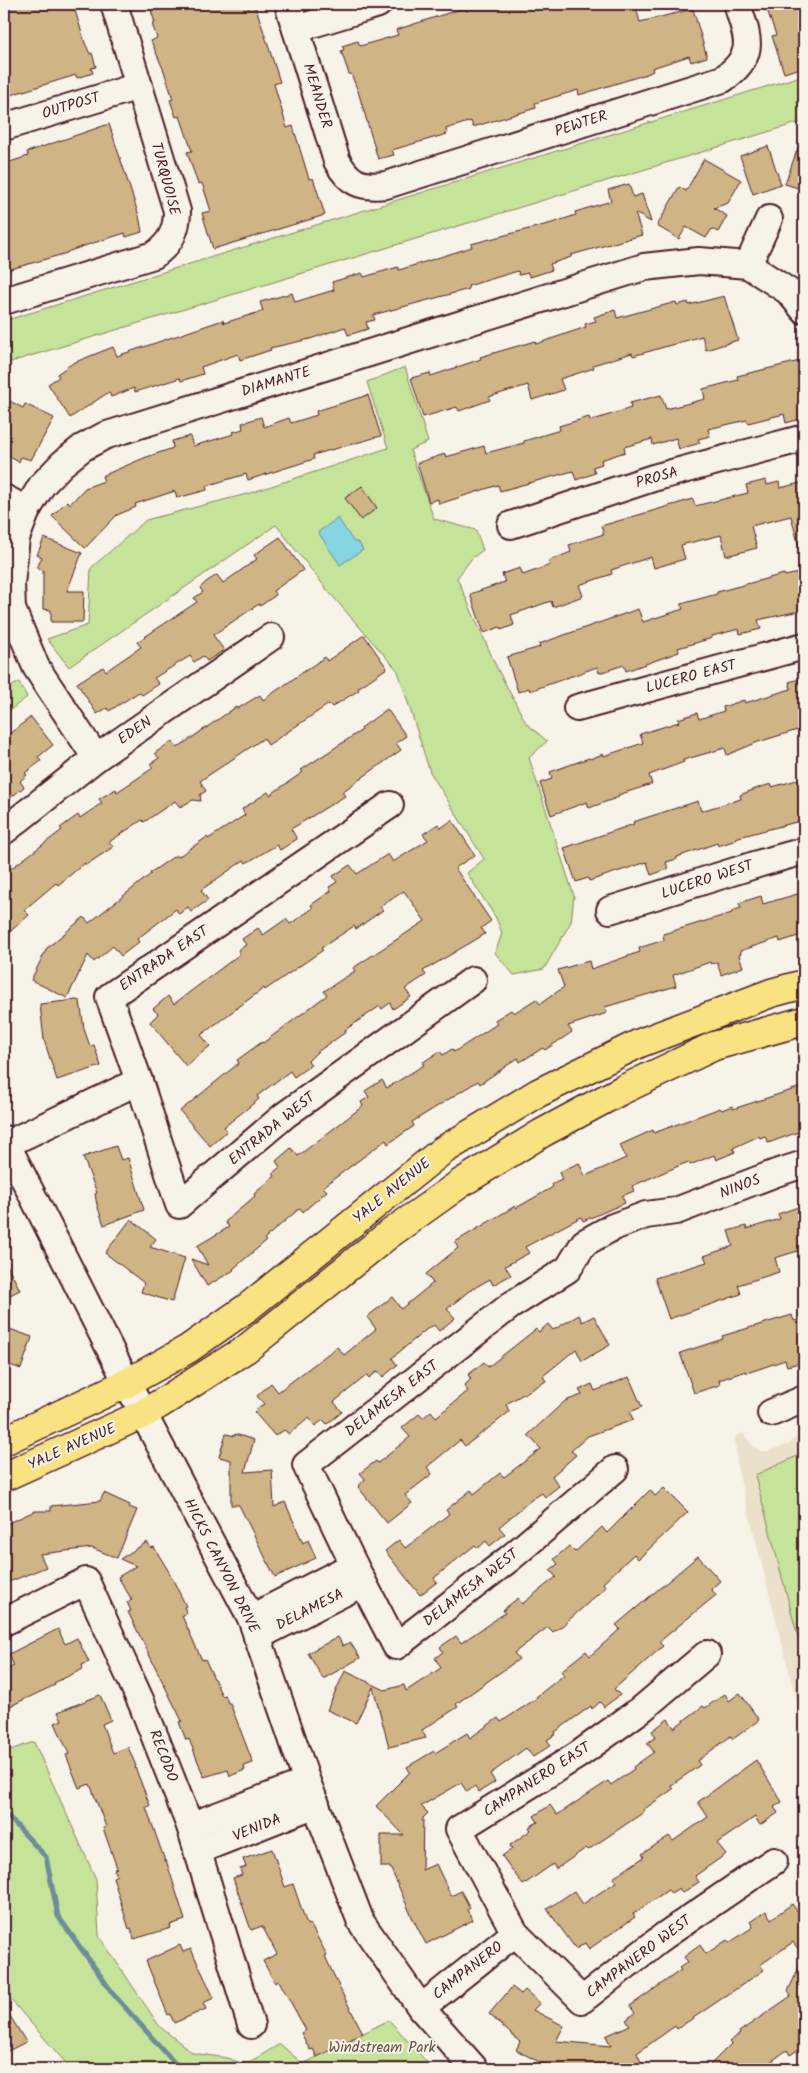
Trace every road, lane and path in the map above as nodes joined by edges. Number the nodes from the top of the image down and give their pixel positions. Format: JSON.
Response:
{"nodes":[{"id":1,"x":114,"y":4,"type":"edge"},
{"id":2,"x":288,"y":4,"type":"edge"},
{"id":3,"x":378,"y":4,"type":"edge"},
{"id":4,"x":737,"y":4,"type":"edge"},
{"id":5,"x":296,"y":29,"type":"junction"},
{"id":6,"x":139,"y":86,"type":"junction"},
{"id":7,"x":4,"y":127,"type":"edge"},
{"id":8,"x":356,"y":182,"type":"joint"},
{"id":9,"x":769,"y":219,"type":"dead end"},
{"id":10,"x":748,"y":265,"type":"junction"},
{"id":11,"x":4,"y":301,"type":"edge"},
{"id":12,"x":804,"y":310,"type":"edge"},
{"id":13,"x":804,"y":438,"type":"edge"},
{"id":14,"x":4,"y":498,"type":"edge"},
{"id":15,"x":27,"y":510,"type":"junction"},
{"id":16,"x":511,"y":525,"type":"dead end"},
{"id":17,"x":271,"y":637,"type":"dead end"},
{"id":18,"x":804,"y":646,"type":"edge"},
{"id":19,"x":577,"y":708,"type":"dead end"},
{"id":20,"x":96,"y":758,"type":"junction"},
{"id":21,"x":390,"y":805,"type":"dead end"},
{"id":22,"x":4,"y":831,"type":"edge"},
{"id":23,"x":804,"y":851,"type":"edge"},
{"id":24,"x":610,"y":910,"type":"dead end"},
{"id":25,"x":473,"y":980,"type":"dead end"},
{"id":26,"x":804,"y":984,"type":"edge"},
{"id":27,"x":804,"y":1020,"type":"edge"},
{"id":28,"x":139,"y":1081,"type":"junction"},
{"id":29,"x":5,"y":1141,"type":"edge"},
{"id":30,"x":804,"y":1164,"type":"edge"},
{"id":31,"x":568,"y":1269,"type":"joint"},
{"id":32,"x":127,"y":1383,"type":"junction"},
{"id":33,"x":804,"y":1399,"type":"edge"},
{"id":34,"x":771,"y":1413,"type":"dead end"},
{"id":35,"x":144,"y":1414,"type":"junction"},
{"id":36,"x":4,"y":1441,"type":"edge"},
{"id":37,"x":615,"y":1469,"type":"dead end"},
{"id":38,"x":4,"y":1477,"type":"edge"},
{"id":39,"x":359,"y":1574,"type":"junction"},
{"id":40,"x":4,"y":1622,"type":"edge"},
{"id":41,"x":254,"y":1627,"type":"junction"},
{"id":42,"x":707,"y":1654,"type":"dead end"},
{"id":43,"x":311,"y":1793,"type":"junction"},
{"id":44,"x":231,"y":1810,"type":"junction"},
{"id":45,"x":190,"y":1826,"type":"junction"},
{"id":46,"x":238,"y":1835,"type":"junction"},
{"id":47,"x":198,"y":1851,"type":"junction"},
{"id":48,"x":774,"y":1861,"type":"dead end"},
{"id":49,"x":515,"y":1933,"type":"junction"},
{"id":50,"x":421,"y":2008,"type":"junction"},
{"id":51,"x":251,"y":2025,"type":"dead end"},
{"id":52,"x":475,"y":2069,"type":"edge"}],
"edges":[{"from":1,"to":6,"type":"street","name":"TURQUOISE"},
{"from":2,"to":5,"type":"street","name":"MEANDER"},
{"from":3,"to":5,"type":"street"},
{"from":4,"to":8,"type":"street","name":"PEWTER"},
{"from":5,"to":8,"type":"street","name":"MEANDER"},
{"from":6,"to":7,"type":"street","name":"OUTPOST"},
{"from":6,"to":11,"type":"street","name":"TURQUOISE"},
{"from":9,"to":10,"type":"street"},
{"from":10,"to":12,"type":"street","name":"DIAMANTE"},
{"from":10,"to":15,"type":"street","name":"DIAMANTE"},
{"from":13,"to":16,"type":"street","name":"PROSA"},
{"from":14,"to":15,"type":"street"},
{"from":15,"to":20,"type":"street","name":"DIAMANTE"},
{"from":17,"to":20,"type":"street","name":"EDEN"},
{"from":18,"to":19,"type":"street","name":"LUCERO EAST"},
{"from":20,"to":22,"type":"street","name":"EDEN"},
{"from":21,"to":28,"type":"street","name":"ENTRADA EAST"},
{"from":23,"to":24,"type":"street","name":"LUCERO WEST"},
{"from":25,"to":28,"type":"street","name":"ENTRADA WEST"},
{"from":26,"to":32,"type":"main road","name":"YALE AVENUE"},
{"from":27,"to":35,"type":"main road","name":"YALE AVENUE"},
{"from":28,"to":29,"type":"street"},
{"from":29,"to":32,"type":"street","name":"HICKS CANYON DRIVE"},
{"from":30,"to":31,"type":"street","name":"NINOS"},
{"from":31,"to":39,"type":"street","name":"DELAMESA EAST"},
{"from":32,"to":35,"type":"street","name":"HICKS CANYON DRIVE"},
{"from":32,"to":36,"type":"main road","name":"YALE AVENUE"},
{"from":33,"to":34,"type":"street"},
{"from":35,"to":38,"type":"main road","name":"YALE AVENUE"},
{"from":35,"to":41,"type":"street","name":"HICKS CANYON DRIVE"},
{"from":37,"to":39,"type":"street","name":"DELAMESA WEST"},
{"from":39,"to":41,"type":"street","name":"DELAMESA"},
{"from":40,"to":45,"type":"street","name":"RECODO"},
{"from":41,"to":43,"type":"street","name":"HICKS CANYON DRIVE"},
{"from":42,"to":49,"type":"street","name":"CAMPANERO EAST"},
{"from":43,"to":44,"type":"street","name":"VENIDA"},
{"from":43,"to":46,"type":"street","name":"VENIDA"},
{"from":43,"to":50,"type":"street","name":"HICKS CANYON DRIVE"},
{"from":44,"to":45,"type":"street","name":"VENIDA"},
{"from":44,"to":46,"type":"street"},
{"from":45,"to":47,"type":"street","name":"RECODO"},
{"from":46,"to":47,"type":"street","name":"VENIDA"},
{"from":47,"to":51,"type":"street","name":"RECODO"},
{"from":48,"to":49,"type":"street","name":"CAMPANERO WEST"},
{"from":49,"to":50,"type":"street","name":"CAMPANERO"},
{"from":50,"to":52,"type":"street","name":"HICKS CANYON DRIVE"}]}
